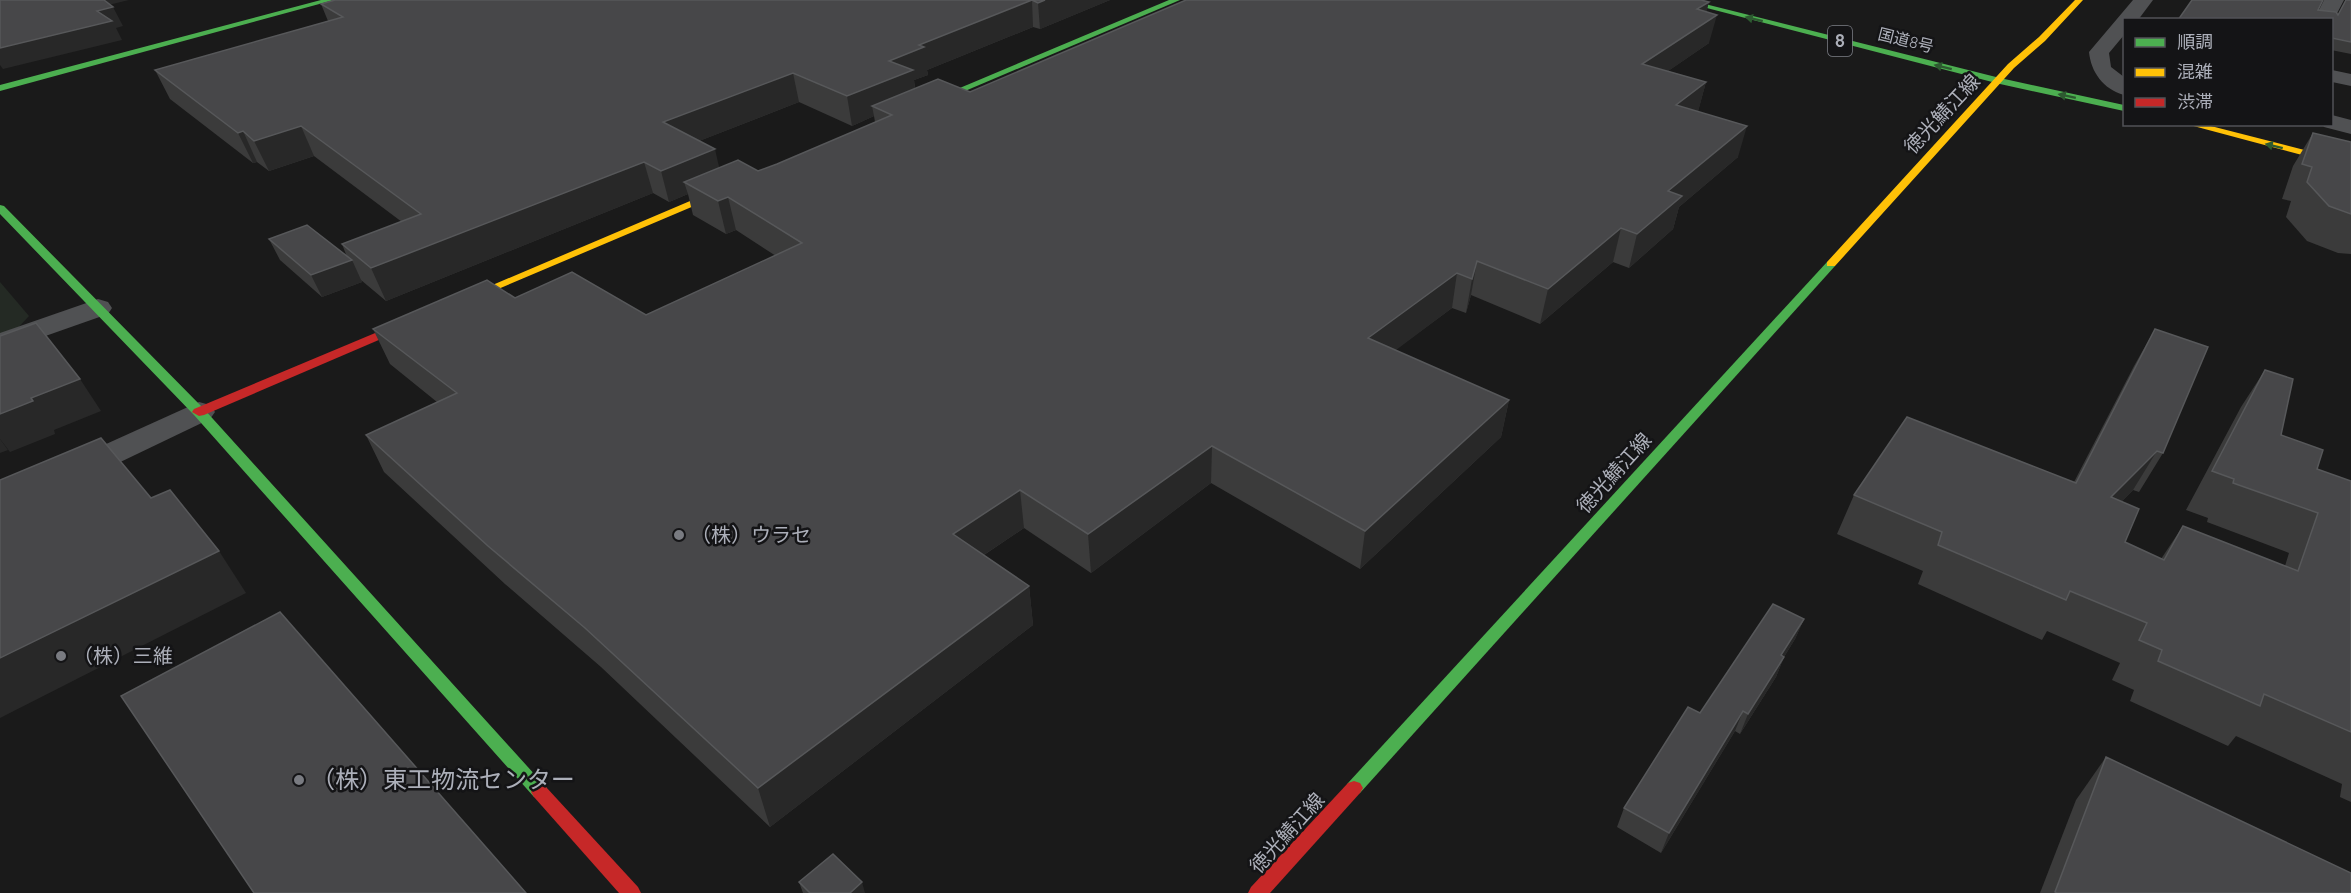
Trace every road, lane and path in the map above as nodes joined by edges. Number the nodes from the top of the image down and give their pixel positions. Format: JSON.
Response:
{"nodes":[{"id":1,"x":330,"y":0,"type":"edge"},
{"id":2,"x":1176,"y":0,"type":"edge"},
{"id":3,"x":1680,"y":0,"type":"edge"},
{"id":4,"x":2079,"y":0,"type":"edge"},
{"id":5,"x":2144,"y":0,"type":"edge"},
{"id":6,"x":2334,"y":0,"type":"edge"},
{"id":7,"x":2129,"y":18,"type":"edge"},
{"id":8,"x":2325,"y":18,"type":"edge"},
{"id":9,"x":2123,"y":25,"type":"edge"},
{"id":10,"x":2006,"y":64,"type":"junction"},
{"id":11,"x":2034,"y":71,"type":"dead end"},
{"id":12,"x":2123,"y":73,"type":"edge"},
{"id":13,"x":2333,"y":76,"type":"edge"},
{"id":14,"x":2102,"y":78,"type":"junction"},
{"id":15,"x":2351,"y":80,"type":"edge"},
{"id":16,"x":2000,"y":81,"type":"junction"},
{"id":17,"x":0,"y":88,"type":"edge"},
{"id":18,"x":2123,"y":89,"type":"edge"},
{"id":19,"x":2123,"y":108,"type":"edge"},
{"id":20,"x":911,"y":111,"type":"edge"},
{"id":21,"x":2333,"y":122,"type":"edge"},
{"id":22,"x":2198,"y":126,"type":"edge"},
{"id":23,"x":2351,"y":127,"type":"edge"},
{"id":24,"x":2351,"y":165,"type":"edge"},
{"id":25,"x":746,"y":180,"type":"edge"},
{"id":26,"x":0,"y":208,"type":"edge"},
{"id":27,"x":98,"y":308,"type":"junction"},
{"id":28,"x":0,"y":344,"type":"edge"},
{"id":29,"x":199,"y":412,"type":"junction"},
{"id":30,"x":0,"y":506,"type":"edge"},
{"id":31,"x":631,"y":893,"type":"edge"},
{"id":32,"x":1258,"y":893,"type":"edge"}],
"edges":[{"from":1,"to":17,"type":"main road"},
{"from":2,"to":20,"type":"main road"},
{"from":16,"to":3,"type":"main road","name":"国道8号","number":"8","one_way":true},
{"from":4,"to":10,"type":"main road","name":"徳光鯖江線"},
{"from":5,"to":7,"type":"street"},
{"from":6,"to":8,"type":"street"},
{"from":9,"to":14,"type":"street"},
{"from":10,"to":11,"type":"main road"},
{"from":10,"to":16,"type":"main road","name":"徳光鯖江線"},
{"from":12,"to":14,"type":"street"},
{"from":13,"to":15,"type":"street"},
{"from":14,"to":18,"type":"street"},
{"from":19,"to":16,"type":"main road","name":"国道8号","number":"8","one_way":true},
{"from":16,"to":32,"type":"main road","name":"徳光鯖江線"},
{"from":21,"to":23,"type":"street"},
{"from":24,"to":22,"type":"main road","one_way":true},
{"from":25,"to":29,"type":"main road"},
{"from":26,"to":27,"type":"main road"},
{"from":27,"to":28,"type":"street"},
{"from":27,"to":29,"type":"main road"},
{"from":29,"to":30,"type":"street"},
{"from":29,"to":31,"type":"main road"}]}
